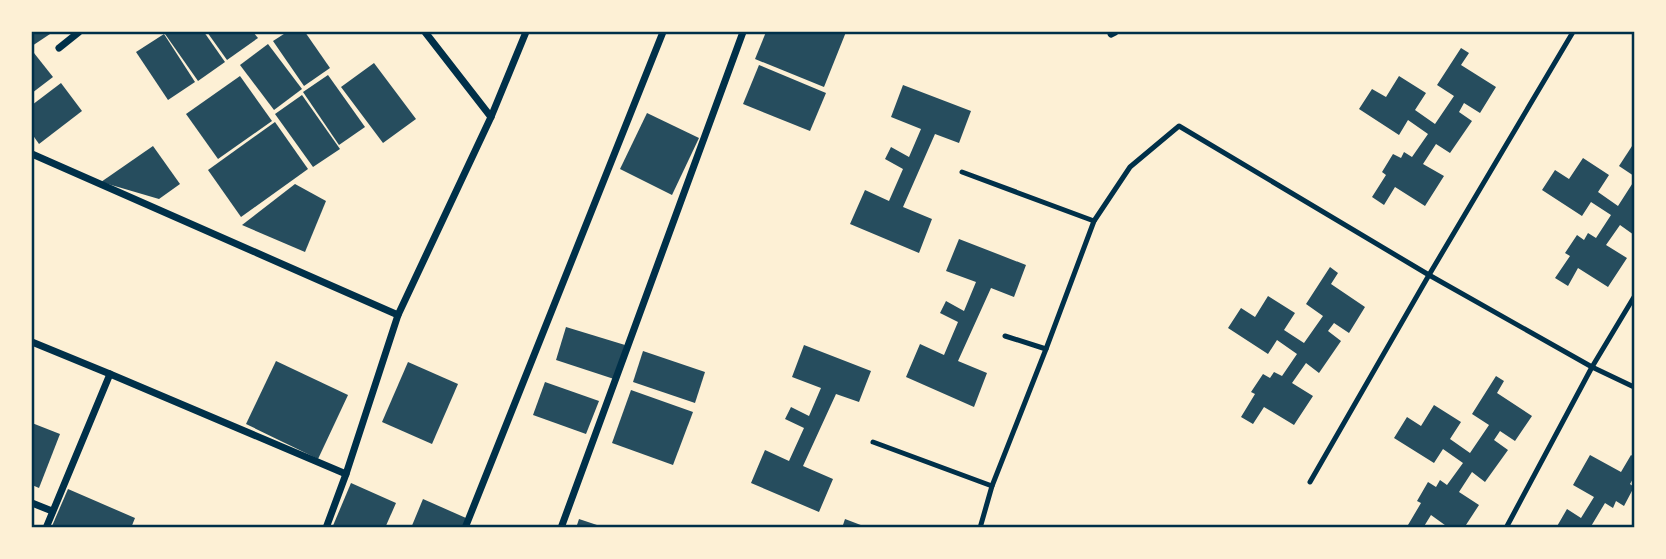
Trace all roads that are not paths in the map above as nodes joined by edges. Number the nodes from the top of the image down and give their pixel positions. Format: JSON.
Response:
{"nodes":[{"id":1,"x":79,"y":32,"type":"edge"},
{"id":2,"x":425,"y":32,"type":"edge"},
{"id":3,"x":526,"y":32,"type":"edge"},
{"id":4,"x":663,"y":32,"type":"edge"},
{"id":5,"x":743,"y":32,"type":"edge"},
{"id":6,"x":1573,"y":32,"type":"edge"},
{"id":7,"x":59,"y":48,"type":"dead end"},
{"id":8,"x":491,"y":117,"type":"junction"},
{"id":9,"x":32,"y":154,"type":"edge"},
{"id":10,"x":961,"y":172,"type":"dead end"},
{"id":11,"x":1094,"y":221,"type":"junction"},
{"id":12,"x":1429,"y":275,"type":"junction"},
{"id":13,"x":1634,"y":297,"type":"edge"},
{"id":14,"x":398,"y":315,"type":"junction"},
{"id":15,"x":1005,"y":336,"type":"dead end"},
{"id":16,"x":32,"y":342,"type":"edge"},
{"id":17,"x":1046,"y":349,"type":"junction"},
{"id":18,"x":1592,"y":367,"type":"junction"},
{"id":19,"x":110,"y":374,"type":"junction"},
{"id":20,"x":1634,"y":387,"type":"edge"},
{"id":21,"x":873,"y":442,"type":"dead end"},
{"id":22,"x":346,"y":474,"type":"junction"},
{"id":23,"x":1310,"y":482,"type":"dead end"},
{"id":24,"x":992,"y":485,"type":"junction"},
{"id":25,"x":32,"y":503,"type":"edge"},
{"id":26,"x":52,"y":511,"type":"junction"},
{"id":27,"x":46,"y":527,"type":"edge"},
{"id":28,"x":326,"y":527,"type":"edge"},
{"id":29,"x":465,"y":527,"type":"edge"},
{"id":30,"x":561,"y":527,"type":"edge"},
{"id":31,"x":979,"y":527,"type":"edge"},
{"id":32,"x":1506,"y":527,"type":"edge"}],
"edges":[{"from":1,"to":7,"type":"street"},
{"from":2,"to":8,"type":"street"},
{"from":3,"to":8,"type":"street"},
{"from":4,"to":29,"type":"street"},
{"from":5,"to":30,"type":"street"},
{"from":6,"to":12,"type":"lane"},
{"from":8,"to":14,"type":"street"},
{"from":9,"to":14,"type":"street"},
{"from":10,"to":11,"type":"lane"},
{"from":11,"to":12,"type":"lane"},
{"from":11,"to":17,"type":"lane"},
{"from":12,"to":18,"type":"lane"},
{"from":12,"to":23,"type":"lane"},
{"from":13,"to":18,"type":"lane"},
{"from":14,"to":22,"type":"street"},
{"from":15,"to":17,"type":"lane"},
{"from":16,"to":19,"type":"street"},
{"from":17,"to":24,"type":"lane"},
{"from":18,"to":20,"type":"lane"},
{"from":18,"to":32,"type":"lane"},
{"from":19,"to":22,"type":"street"},
{"from":19,"to":26,"type":"street"},
{"from":21,"to":24,"type":"lane"},
{"from":22,"to":28,"type":"street"},
{"from":24,"to":31,"type":"lane"},
{"from":25,"to":26,"type":"street"},
{"from":26,"to":27,"type":"street"}]}
